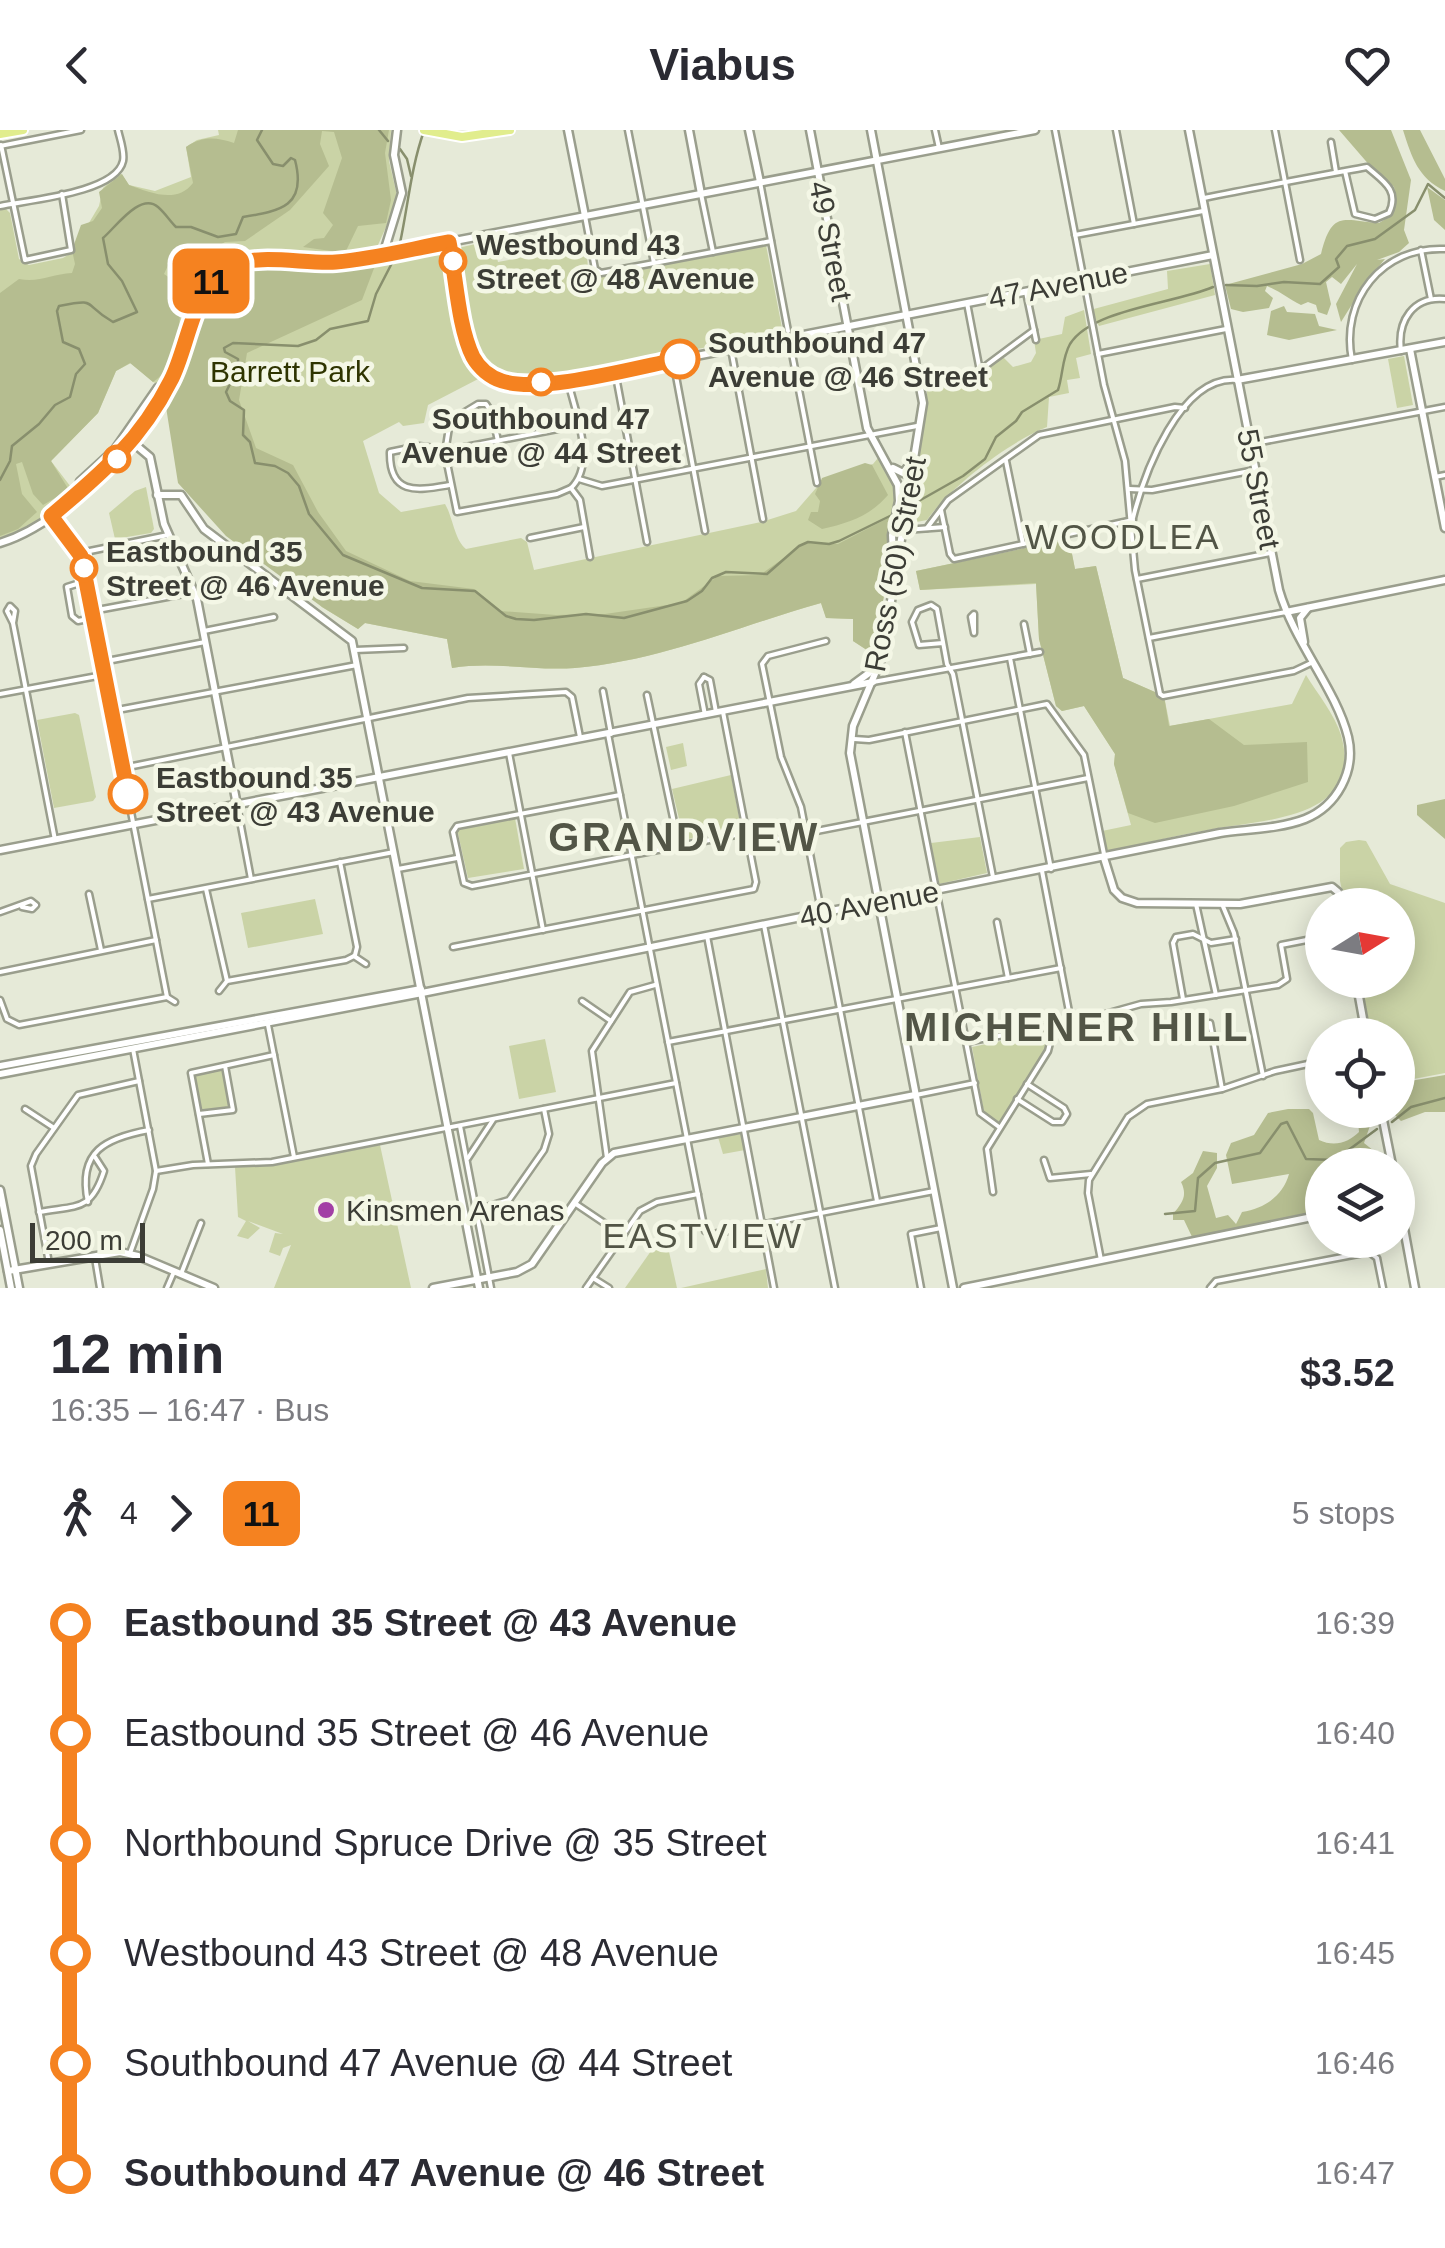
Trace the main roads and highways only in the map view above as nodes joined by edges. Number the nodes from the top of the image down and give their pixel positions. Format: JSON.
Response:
{"nodes":[{"id":1,"x":23,"y":130,"type":"edge"},
{"id":2,"x":510,"y":130,"type":"edge"},
{"id":3,"x":427,"y":131,"type":"edge"},
{"id":4,"x":0,"y":134,"type":"edge"}],
"edges":[{"from":1,"to":4,"type":"main road"},
{"from":2,"to":3,"type":"main road"}]}
